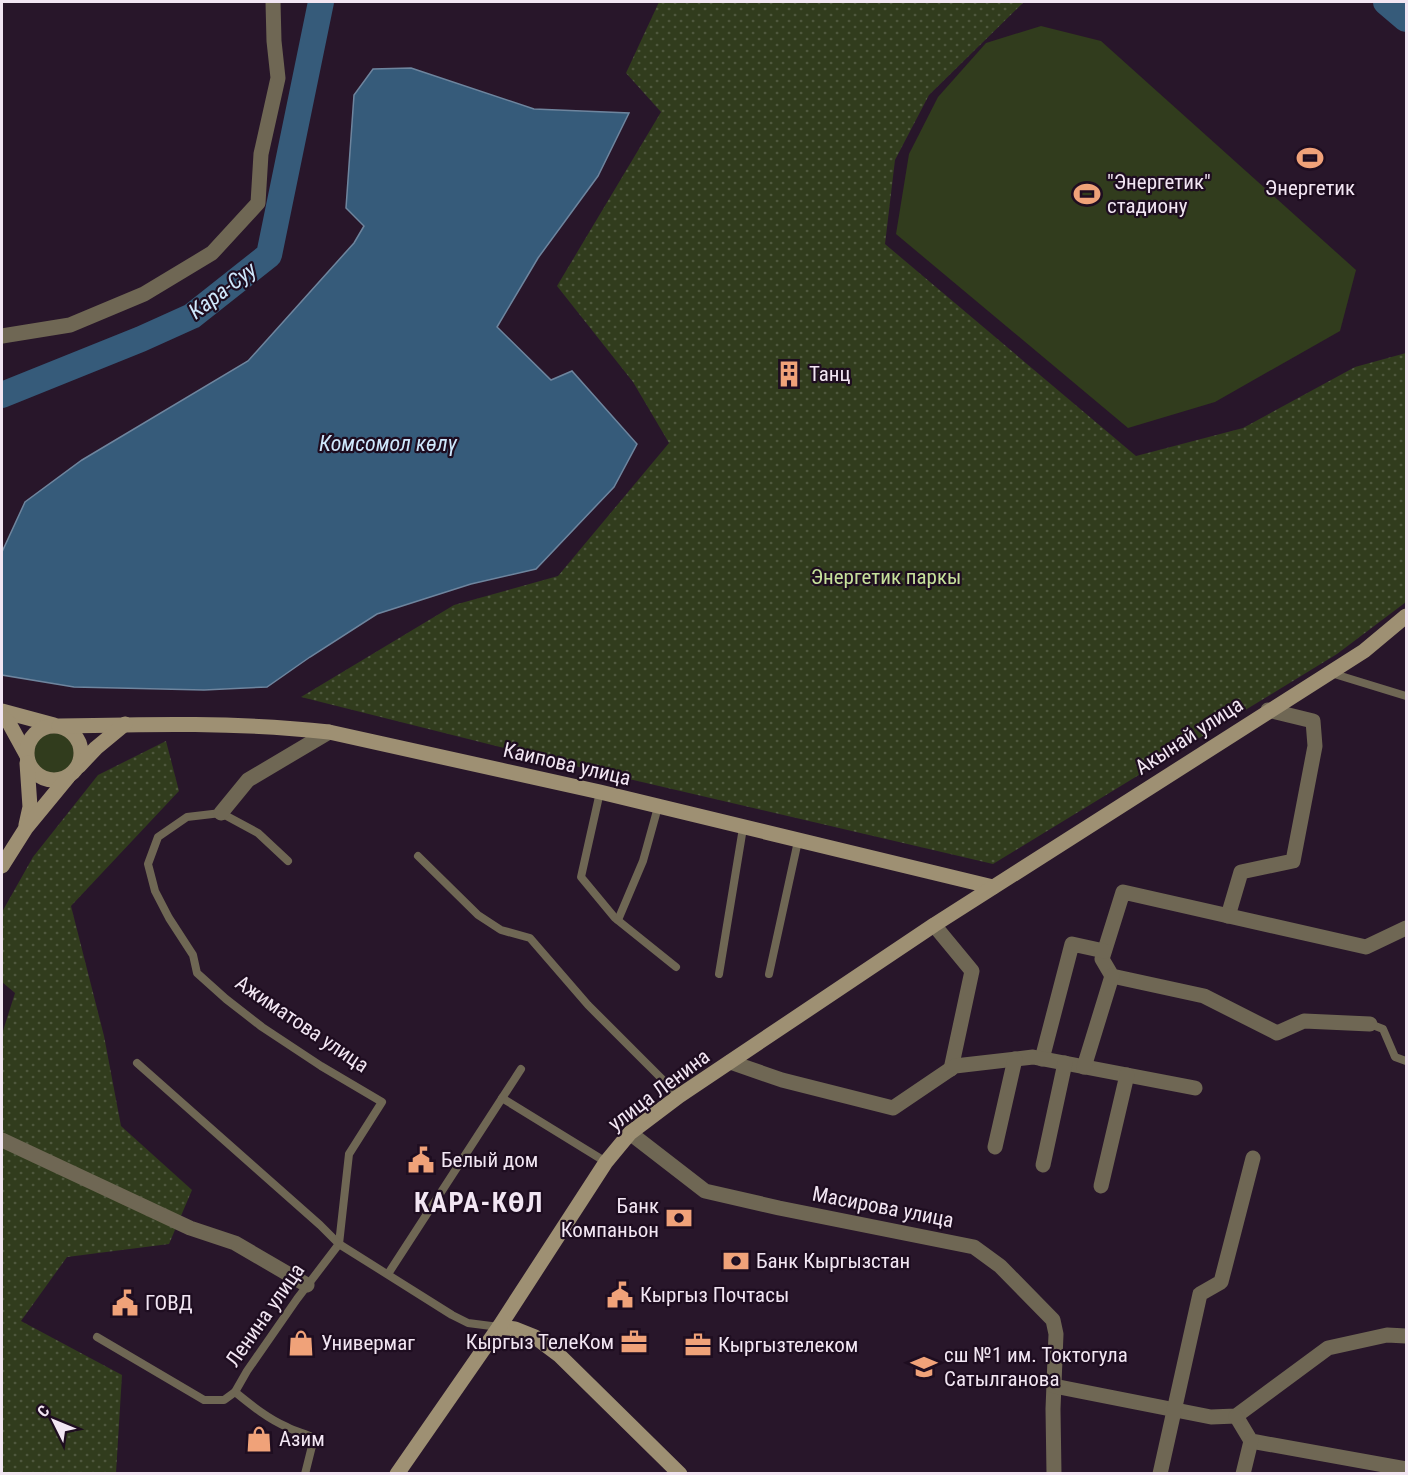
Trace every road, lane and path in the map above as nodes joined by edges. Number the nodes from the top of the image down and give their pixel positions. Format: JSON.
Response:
{"nodes":[{"id":1,"x":273,"y":2,"type":"edge"},
{"id":2,"x":2,"y":336,"type":"edge"},
{"id":3,"x":1407,"y":616,"type":"edge"},
{"id":4,"x":1329,"y":672,"type":"junction"},
{"id":5,"x":1407,"y":696,"type":"edge"},
{"id":6,"x":1268,"y":710,"type":"junction"},
{"id":7,"x":2,"y":711,"type":"edge"},
{"id":8,"x":2,"y":717,"type":"edge"},
{"id":9,"x":125,"y":724,"type":"junction"},
{"id":10,"x":58,"y":726,"type":"junction"},
{"id":11,"x":329,"y":732,"type":"junction"},
{"id":12,"x":26,"y":756,"type":"junction"},
{"id":13,"x":74,"y":771,"type":"junction"},
{"id":14,"x":600,"y":792,"type":"junction"},
{"id":15,"x":657,"y":807,"type":"junction"},
{"id":16,"x":221,"y":813,"type":"junction"},
{"id":17,"x":26,"y":828,"type":"junction"},
{"id":18,"x":743,"y":828,"type":"junction"},
{"id":19,"x":798,"y":841,"type":"junction"},
{"id":20,"x":418,"y":856,"type":"dead end"},
{"id":21,"x":288,"y":861,"type":"dead end"},
{"id":22,"x":2,"y":866,"type":"edge"},
{"id":23,"x":993,"y":887,"type":"junction"},
{"id":24,"x":1228,"y":916,"type":"junction"},
{"id":25,"x":618,"y":920,"type":"junction"},
{"id":26,"x":934,"y":924,"type":"junction"},
{"id":27,"x":1407,"y":928,"type":"edge"},
{"id":28,"x":1104,"y":951,"type":"junction"},
{"id":29,"x":676,"y":967,"type":"dead end"},
{"id":30,"x":719,"y":974,"type":"dead end"},
{"id":31,"x":769,"y":974,"type":"dead end"},
{"id":32,"x":1112,"y":975,"type":"junction"},
{"id":33,"x":1370,"y":1024,"type":"joint"},
{"id":34,"x":1015,"y":1059,"type":"junction"},
{"id":35,"x":1042,"y":1059,"type":"junction"},
{"id":36,"x":1407,"y":1061,"type":"edge"},
{"id":37,"x":730,"y":1062,"type":"junction"},
{"id":38,"x":137,"y":1063,"type":"dead end"},
{"id":39,"x":1065,"y":1063,"type":"junction"},
{"id":40,"x":1084,"y":1067,"type":"junction"},
{"id":41,"x":521,"y":1069,"type":"dead end"},
{"id":42,"x":951,"y":1069,"type":"junction"},
{"id":43,"x":1127,"y":1075,"type":"junction"},
{"id":44,"x":1195,"y":1088,"type":"dead end"},
{"id":45,"x":679,"y":1096,"type":"junction"},
{"id":46,"x":502,"y":1098,"type":"junction"},
{"id":47,"x":630,"y":1133,"type":"junction"},
{"id":48,"x":2,"y":1140,"type":"edge"},
{"id":49,"x":995,"y":1148,"type":"dead end"},
{"id":50,"x":1253,"y":1158,"type":"dead end"},
{"id":51,"x":606,"y":1162,"type":"junction"},
{"id":52,"x":1043,"y":1165,"type":"dead end"},
{"id":53,"x":1101,"y":1186,"type":"dead end"},
{"id":54,"x":339,"y":1244,"type":"junction"},
{"id":55,"x":388,"y":1274,"type":"junction"},
{"id":56,"x":307,"y":1285,"type":"junction"},
{"id":57,"x":499,"y":1327,"type":"junction"},
{"id":58,"x":1407,"y":1336,"type":"edge"},
{"id":59,"x":97,"y":1337,"type":"dead end"},
{"id":60,"x":1054,"y":1386,"type":"junction"},
{"id":61,"x":235,"y":1392,"type":"junction"},
{"id":62,"x":1174,"y":1410,"type":"junction"},
{"id":63,"x":1236,"y":1416,"type":"junction"},
{"id":64,"x":1251,"y":1441,"type":"junction"},
{"id":65,"x":1340,"y":1457,"type":"junction"},
{"id":66,"x":1407,"y":1468,"type":"edge"},
{"id":67,"x":305,"y":1473,"type":"edge"},
{"id":68,"x":397,"y":1473,"type":"edge"},
{"id":69,"x":680,"y":1473,"type":"edge"},
{"id":70,"x":1054,"y":1473,"type":"edge"},
{"id":71,"x":1160,"y":1473,"type":"edge"},
{"id":72,"x":1243,"y":1473,"type":"edge"},
{"id":73,"x":1337,"y":1473,"type":"edge"}],
"edges":[{"from":1,"to":2,"type":"street"},
{"from":3,"to":4,"type":"main road","name":"Акынай улица"},
{"from":4,"to":5,"type":"lane"},
{"from":4,"to":6,"type":"main road","name":"Акынай улица"},
{"from":6,"to":23,"type":"main road","name":"Акынай улица"},
{"from":6,"to":24,"type":"street"},
{"from":7,"to":10,"type":"main road"},
{"from":8,"to":12,"type":"main road"},
{"from":9,"to":10,"type":"main road","name":"Каипова улица"},
{"from":9,"to":11,"type":"main road","name":"Каипова улица"},
{"from":9,"to":13,"type":"main road"},
{"from":10,"to":12,"type":"main road"},
{"from":10,"to":13,"type":"main road"},
{"from":11,"to":14,"type":"main road","name":"Каипова улица"},
{"from":11,"to":16,"type":"street"},
{"from":12,"to":13,"type":"main road"},
{"from":12,"to":17,"type":"main road"},
{"from":13,"to":17,"type":"main road"},
{"from":14,"to":15,"type":"main road","name":"Каипова улица"},
{"from":14,"to":25,"type":"lane"},
{"from":15,"to":18,"type":"main road","name":"Каипова улица"},
{"from":15,"to":25,"type":"lane"},
{"from":16,"to":21,"type":"lane"},
{"from":16,"to":54,"type":"lane","name":"Ажиматова улица"},
{"from":17,"to":22,"type":"main road"},
{"from":18,"to":19,"type":"main road","name":"Каипова улица"},
{"from":18,"to":30,"type":"lane"},
{"from":19,"to":23,"type":"main road","name":"Каипова улица"},
{"from":19,"to":31,"type":"lane"},
{"from":20,"to":45,"type":"lane"},
{"from":23,"to":26,"type":"main road","name":"улица Ленина"},
{"from":24,"to":27,"type":"street"},
{"from":24,"to":28,"type":"street"},
{"from":25,"to":29,"type":"lane"},
{"from":26,"to":37,"type":"main road","name":"улица Ленина"},
{"from":26,"to":42,"type":"street"},
{"from":28,"to":32,"type":"street"},
{"from":28,"to":35,"type":"street"},
{"from":32,"to":33,"type":"street"},
{"from":32,"to":40,"type":"street"},
{"from":33,"to":36,"type":"lane"},
{"from":34,"to":35,"type":"street"},
{"from":34,"to":42,"type":"street"},
{"from":34,"to":49,"type":"street"},
{"from":35,"to":39,"type":"street"},
{"from":37,"to":42,"type":"street"},
{"from":37,"to":45,"type":"main road","name":"улица Ленина"},
{"from":38,"to":54,"type":"lane"},
{"from":39,"to":40,"type":"street"},
{"from":39,"to":52,"type":"street"},
{"from":40,"to":43,"type":"street"},
{"from":41,"to":46,"type":"lane"},
{"from":43,"to":44,"type":"street"},
{"from":43,"to":53,"type":"street"},
{"from":45,"to":47,"type":"main road","name":"улица Ленина"},
{"from":46,"to":51,"type":"lane"},
{"from":46,"to":55,"type":"lane"},
{"from":47,"to":51,"type":"main road","name":"улица Ленина"},
{"from":47,"to":60,"type":"street","name":"Масирова улица"},
{"from":48,"to":56,"type":"street"},
{"from":50,"to":62,"type":"street"},
{"from":51,"to":57,"type":"main road","name":"улица Ленина"},
{"from":54,"to":55,"type":"lane"},
{"from":54,"to":56,"type":"lane","name":"Ленина улица"},
{"from":55,"to":57,"type":"lane"},
{"from":56,"to":61,"type":"lane","name":"Ленина улица"},
{"from":57,"to":68,"type":"main road","name":"улица Ленина"},
{"from":57,"to":69,"type":"main road"},
{"from":58,"to":63,"type":"street"},
{"from":59,"to":61,"type":"lane"},
{"from":60,"to":62,"type":"street"},
{"from":60,"to":70,"type":"street","name":"Масирова улица"},
{"from":61,"to":67,"type":"lane","name":"Ленина улица"},
{"from":62,"to":63,"type":"street"},
{"from":62,"to":71,"type":"street"},
{"from":63,"to":64,"type":"street"},
{"from":64,"to":65,"type":"street"},
{"from":64,"to":72,"type":"street"},
{"from":65,"to":66,"type":"street"},
{"from":65,"to":73,"type":"street"}]}
